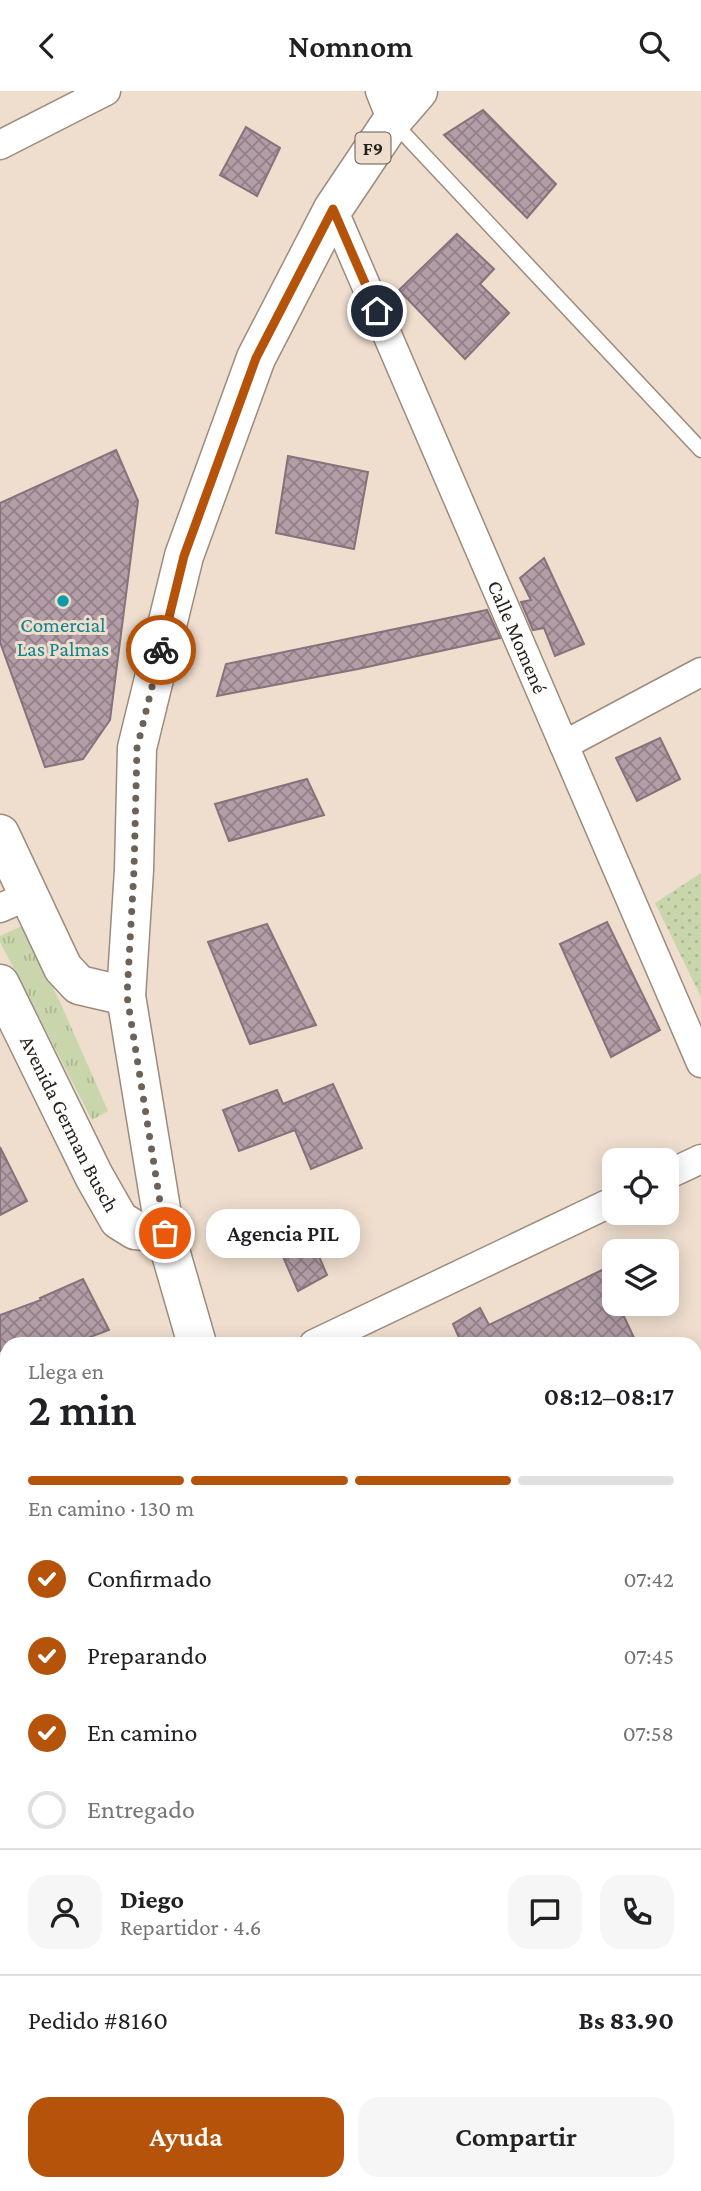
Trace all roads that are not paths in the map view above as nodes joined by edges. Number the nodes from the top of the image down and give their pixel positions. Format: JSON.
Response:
{"nodes":[{"id":1,"x":106,"y":91,"type":"edge"},
{"id":2,"x":418,"y":91,"type":"edge"},
{"id":3,"x":386,"y":106,"type":"edge"},
{"id":4,"x":0,"y":145,"type":"edge"},
{"id":5,"x":333,"y":209,"type":"junction"},
{"id":6,"x":701,"y":450,"type":"edge"},
{"id":7,"x":701,"y":672,"type":"edge"},
{"id":8,"x":564,"y":745,"type":"junction"},
{"id":9,"x":0,"y":834,"type":"edge"},
{"id":10,"x":14,"y":902,"type":"edge"},
{"id":11,"x":0,"y":984,"type":"edge"},
{"id":12,"x":127,"y":996,"type":"junction"},
{"id":13,"x":701,"y":1063,"type":"edge"},
{"id":14,"x":701,"y":1159,"type":"edge"},
{"id":15,"x":679,"y":1169,"type":"edge"},
{"id":16,"x":602,"y":1207,"type":"edge"},
{"id":17,"x":165,"y":1233,"type":"junction"},
{"id":18,"x":195,"y":1337,"type":"edge"},
{"id":19,"x":329,"y":1337,"type":"edge"}],
"edges":[{"from":1,"to":4,"type":"street"},
{"from":2,"to":3,"type":"main road","number":"F9"},
{"from":3,"to":5,"type":"main road","number":"F9"},
{"from":3,"to":6,"type":"lane"},
{"from":5,"to":8,"type":"street","name":"Calle Momené"},
{"from":5,"to":12,"type":"main road","number":"F9"},
{"from":7,"to":8,"type":"street"},
{"from":8,"to":13,"type":"street","name":"Calle Momené"},
{"from":9,"to":10,"type":"main road"},
{"from":10,"to":12,"type":"main road"},
{"from":11,"to":17,"type":"main road","name":"Avenida German Busch"},
{"from":12,"to":17,"type":"main road","number":"F9"},
{"from":14,"to":15,"type":"street"},
{"from":16,"to":19,"type":"street"},
{"from":17,"to":18,"type":"main road","number":"F9"}]}
